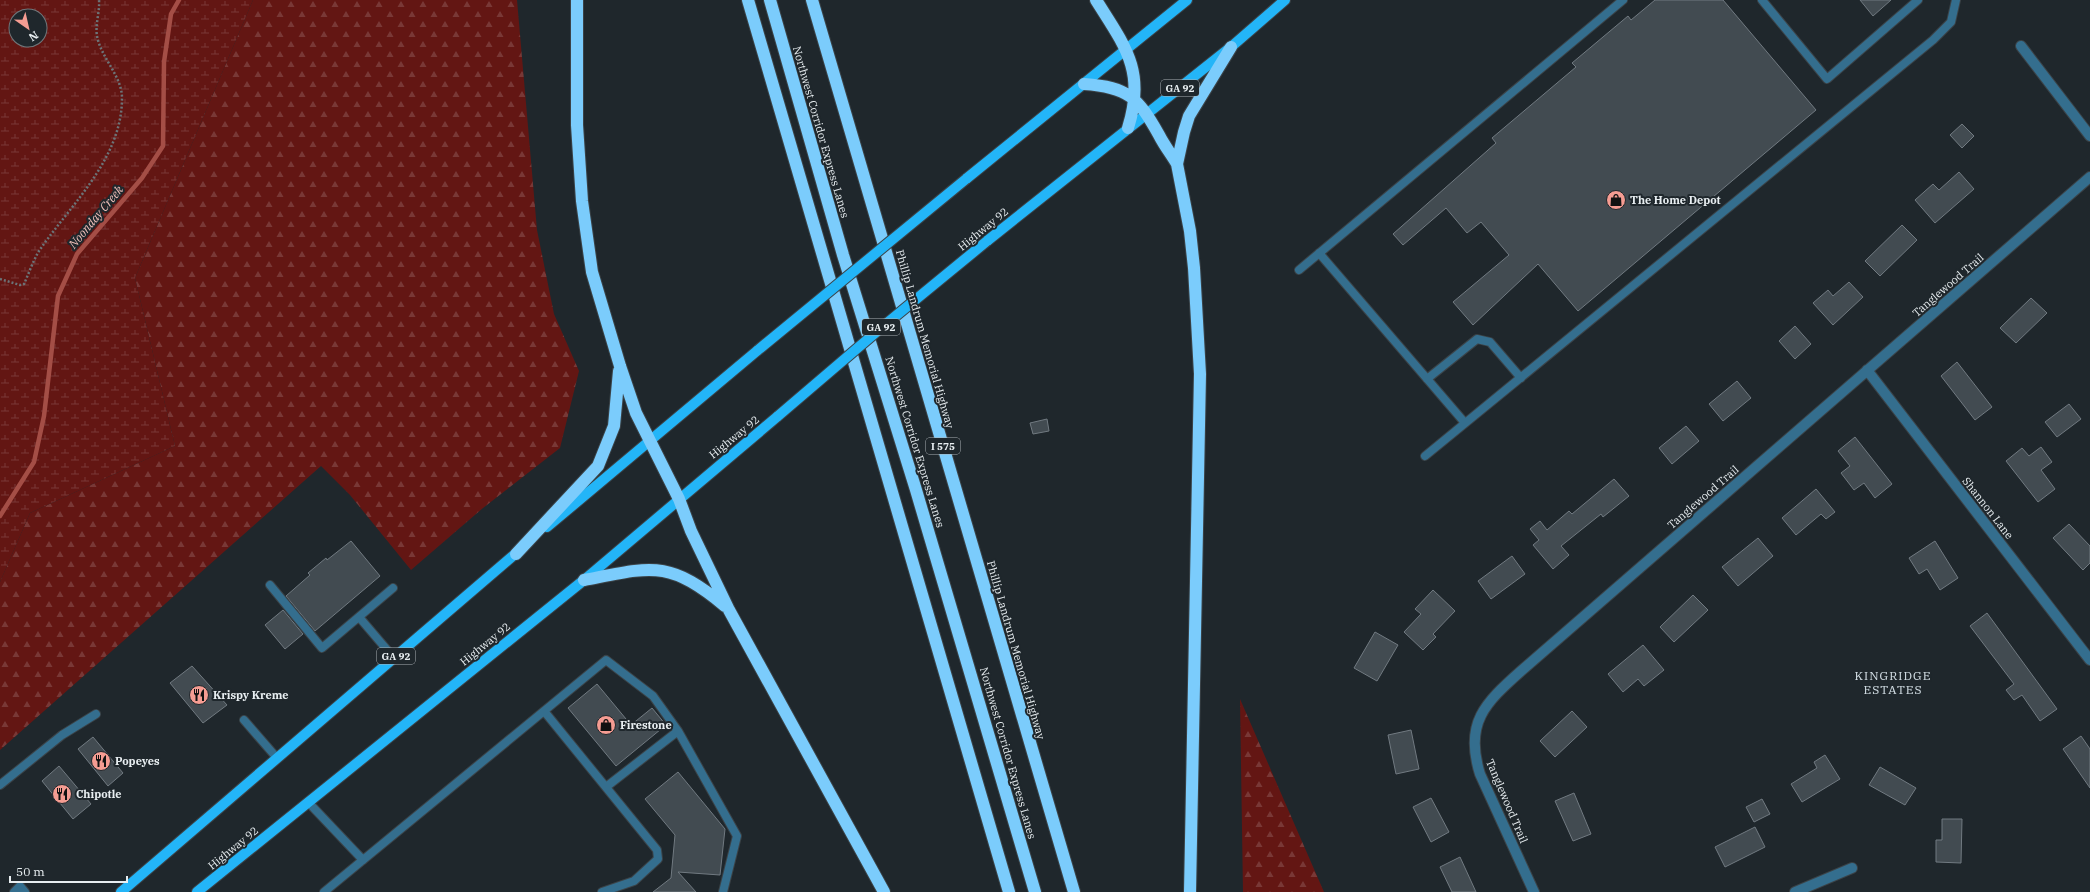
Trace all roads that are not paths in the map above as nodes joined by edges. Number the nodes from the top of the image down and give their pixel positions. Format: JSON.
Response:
{"nodes":[{"id":1,"x":577,"y":0,"type":"edge"},
{"id":2,"x":748,"y":0,"type":"edge"},
{"id":3,"x":770,"y":0,"type":"edge"},
{"id":4,"x":812,"y":0,"type":"edge"},
{"id":5,"x":1096,"y":0,"type":"edge"},
{"id":6,"x":1186,"y":0,"type":"edge"},
{"id":7,"x":1285,"y":0,"type":"edge"},
{"id":8,"x":1623,"y":0,"type":"edge"},
{"id":9,"x":1762,"y":0,"type":"edge"},
{"id":10,"x":1918,"y":0,"type":"edge"},
{"id":11,"x":1956,"y":0,"type":"edge"},
{"id":12,"x":2021,"y":46,"type":"dead end"},
{"id":13,"x":1231,"y":47,"type":"junction"},
{"id":14,"x":1127,"y":49,"type":"junction"},
{"id":15,"x":1084,"y":84,"type":"junction"},
{"id":16,"x":1135,"y":99,"type":"junction"},
{"id":17,"x":1147,"y":113,"type":"junction"},
{"id":18,"x":1128,"y":128,"type":"junction"},
{"id":19,"x":2090,"y":136,"type":"edge"},
{"id":20,"x":1177,"y":164,"type":"junction"},
{"id":21,"x":2090,"y":177,"type":"edge"},
{"id":22,"x":1319,"y":253,"type":"junction"},
{"id":23,"x":1299,"y":270,"type":"dead end"},
{"id":24,"x":620,"y":366,"type":"junction"},
{"id":25,"x":1867,"y":370,"type":"junction"},
{"id":26,"x":1521,"y":378,"type":"junction"},
{"id":27,"x":1427,"y":379,"type":"junction"},
{"id":28,"x":1465,"y":423,"type":"junction"},
{"id":29,"x":651,"y":440,"type":"junction"},
{"id":30,"x":1425,"y":456,"type":"dead end"},
{"id":31,"x":679,"y":499,"type":"junction"},
{"id":32,"x":516,"y":554,"type":"junction"},
{"id":33,"x":584,"y":580,"type":"junction"},
{"id":34,"x":270,"y":586,"type":"dead end"},
{"id":35,"x":393,"y":588,"type":"dead end"},
{"id":36,"x":729,"y":610,"type":"junction"},
{"id":37,"x":359,"y":617,"type":"junction"},
{"id":38,"x":394,"y":658,"type":"junction"},
{"id":39,"x":2090,"y":660,"type":"edge"},
{"id":40,"x":544,"y":711,"type":"junction"},
{"id":41,"x":96,"y":714,"type":"dead end"},
{"id":42,"x":244,"y":720,"type":"dead end"},
{"id":43,"x":678,"y":731,"type":"junction"},
{"id":44,"x":277,"y":758,"type":"junction"},
{"id":45,"x":0,"y":785,"type":"edge"},
{"id":46,"x":606,"y":787,"type":"junction"},
{"id":47,"x":308,"y":802,"type":"junction"},
{"id":48,"x":363,"y":860,"type":"junction"},
{"id":49,"x":1852,"y":868,"type":"dead end"},
{"id":50,"x":14,"y":892,"type":"edge"},
{"id":51,"x":25,"y":892,"type":"edge"},
{"id":52,"x":121,"y":892,"type":"edge"},
{"id":53,"x":198,"y":892,"type":"edge"},
{"id":54,"x":324,"y":892,"type":"edge"},
{"id":55,"x":602,"y":892,"type":"edge"},
{"id":56,"x":723,"y":892,"type":"edge"},
{"id":57,"x":884,"y":892,"type":"edge"},
{"id":58,"x":1009,"y":892,"type":"edge"},
{"id":59,"x":1035,"y":892,"type":"edge"},
{"id":60,"x":1074,"y":892,"type":"edge"},
{"id":61,"x":1190,"y":892,"type":"edge"},
{"id":62,"x":1534,"y":892,"type":"edge"},
{"id":63,"x":1794,"y":892,"type":"edge"}],
"edges":[{"from":1,"to":24,"type":"highway"},
{"from":2,"to":58,"type":"highway"},
{"from":3,"to":59,"type":"highway","name":"Northwest Corridor Express Lanes"},
{"from":4,"to":60,"type":"highway","name":"Phillip Landrum Memorial Highway","number":"I 575"},
{"from":5,"to":14,"type":"highway"},
{"from":6,"to":14,"type":"main road","number":"GA 92"},
{"from":7,"to":13,"type":"main road","name":"Highway 92","number":"GA 92"},
{"from":8,"to":22,"type":"lane"},
{"from":9,"to":10,"type":"lane"},
{"from":11,"to":26,"type":"lane"},
{"from":12,"to":19,"type":"street"},
{"from":13,"to":17,"type":"main road","name":"Highway 92","number":"GA 92"},
{"from":13,"to":20,"type":"highway"},
{"from":14,"to":15,"type":"main road","number":"GA 92"},
{"from":14,"to":16,"type":"highway"},
{"from":15,"to":16,"type":"highway"},
{"from":15,"to":29,"type":"main road","number":"GA 92","bridge":true},
{"from":16,"to":17,"type":"highway"},
{"from":16,"to":18,"type":"highway"},
{"from":17,"to":18,"type":"main road","name":"Highway 92","number":"GA 92"},
{"from":17,"to":20,"type":"highway"},
{"from":18,"to":31,"type":"main road","name":"Highway 92","number":"GA 92","bridge":true},
{"from":20,"to":61,"type":"highway"},
{"from":21,"to":25,"type":"street","name":"Tanglewood Trail"},
{"from":22,"to":23,"type":"lane"},
{"from":22,"to":27,"type":"lane"},
{"from":24,"to":29,"type":"highway"},
{"from":24,"to":32,"type":"highway"},
{"from":25,"to":39,"type":"street","name":"Shannon Lane"},
{"from":25,"to":62,"type":"street","name":"Tanglewood Trail"},
{"from":26,"to":27,"type":"lane"},
{"from":26,"to":28,"type":"lane"},
{"from":27,"to":28,"type":"lane"},
{"from":28,"to":30,"type":"lane"},
{"from":29,"to":31,"type":"highway"},
{"from":29,"to":32,"type":"main road","number":"GA 92"},
{"from":31,"to":33,"type":"main road","name":"Highway 92","number":"GA 92"},
{"from":31,"to":36,"type":"highway"},
{"from":32,"to":38,"type":"main road","number":"GA 92"},
{"from":33,"to":36,"type":"highway"},
{"from":33,"to":47,"type":"main road","name":"Highway 92","number":"GA 92"},
{"from":34,"to":37,"type":"lane"},
{"from":35,"to":37,"type":"lane"},
{"from":36,"to":57,"type":"highway"},
{"from":37,"to":38,"type":"lane"},
{"from":38,"to":44,"type":"main road","number":"GA 92"},
{"from":40,"to":43,"type":"lane"},
{"from":40,"to":46,"type":"lane"},
{"from":40,"to":48,"type":"lane"},
{"from":41,"to":45,"type":"lane"},
{"from":42,"to":44,"type":"lane"},
{"from":43,"to":46,"type":"lane"},
{"from":43,"to":56,"type":"lane"},
{"from":44,"to":52,"type":"main road","number":"GA 92"},
{"from":46,"to":55,"type":"lane"},
{"from":47,"to":48,"type":"lane"},
{"from":47,"to":53,"type":"main road","name":"Highway 92","number":"GA 92"},
{"from":48,"to":54,"type":"lane"},
{"from":49,"to":63,"type":"street"},
{"from":50,"to":51,"type":"lane"}]}
